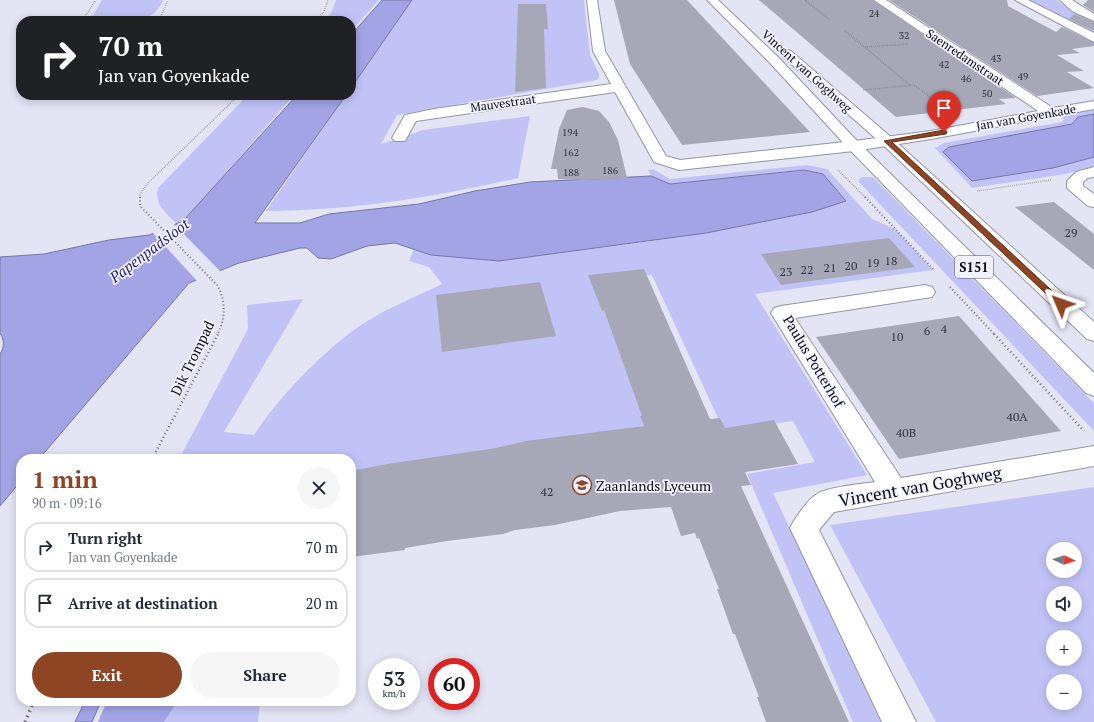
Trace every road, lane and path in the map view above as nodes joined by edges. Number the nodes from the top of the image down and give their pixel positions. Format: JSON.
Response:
{"nodes":[{"id":1,"x":96,"y":0,"type":"edge"},
{"id":2,"x":168,"y":0,"type":"edge"},
{"id":3,"x":328,"y":0,"type":"edge"},
{"id":4,"x":592,"y":0,"type":"edge"},
{"id":5,"x":712,"y":0,"type":"edge"},
{"id":6,"x":729,"y":0,"type":"edge"},
{"id":7,"x":807,"y":0,"type":"edge"},
{"id":8,"x":880,"y":0,"type":"edge"},
{"id":9,"x":1020,"y":0,"type":"edge"},
{"id":10,"x":1065,"y":0,"type":"edge"},
{"id":11,"x":86,"y":16,"type":"edge"},
{"id":12,"x":161,"y":16,"type":"edge"},
{"id":13,"x":320,"y":16,"type":"edge"},
{"id":14,"x":1094,"y":18,"type":"edge"},
{"id":15,"x":830,"y":20,"type":"dead end"},
{"id":16,"x":845,"y":31,"type":"dead end"},
{"id":17,"x":1094,"y":38,"type":"edge"},
{"id":18,"x":941,"y":41,"type":"junction"},
{"id":19,"x":864,"y":47,"type":"junction"},
{"id":20,"x":911,"y":86,"type":"junction"},
{"id":21,"x":619,"y":87,"type":"junction"},
{"id":22,"x":831,"y":93,"type":"junction"},
{"id":23,"x":234,"y":100,"type":"edge"},
{"id":24,"x":1094,"y":105,"type":"edge"},
{"id":25,"x":1050,"y":114,"type":"junction"},
{"id":26,"x":970,"y":127,"type":"junction"},
{"id":27,"x":400,"y":138,"type":"dead end"},
{"id":28,"x":887,"y":141,"type":"junction"},
{"id":29,"x":854,"y":146,"type":"junction"},
{"id":30,"x":1094,"y":172,"type":"edge"},
{"id":31,"x":845,"y":175,"type":"dead end"},
{"id":32,"x":973,"y":192,"type":"dead end"},
{"id":33,"x":1084,"y":193,"type":"edge"},
{"id":34,"x":933,"y":269,"type":"dead end"},
{"id":35,"x":950,"y":286,"type":"dead end"},
{"id":36,"x":926,"y":292,"type":"dead end"},
{"id":37,"x":1094,"y":334,"type":"edge"},
{"id":38,"x":1094,"y":387,"type":"edge"},
{"id":39,"x":1091,"y":446,"type":"edge"},
{"id":40,"x":155,"y":454,"type":"edge"},
{"id":41,"x":894,"y":490,"type":"junction"},
{"id":42,"x":32,"y":706,"type":"edge"},
{"id":43,"x":25,"y":722,"type":"edge"},
{"id":44,"x":899,"y":722,"type":"edge"}],
"edges":[{"from":1,"to":11,"type":"path"},
{"from":2,"to":12,"type":"path"},
{"from":3,"to":13,"type":"path"},
{"from":4,"to":21,"type":"street"},
{"from":5,"to":29,"type":"street","name":"Vincent van Goghweg","number":"S151"},
{"from":6,"to":22,"type":"street","name":"Vincent van Goghweg","number":"S151"},
{"from":7,"to":15,"type":"path"},
{"from":8,"to":18,"type":"street","name":"Saenredamstraat"},
{"from":9,"to":17,"type":"street"},
{"from":10,"to":14,"type":"street"},
{"from":16,"to":19,"type":"path"},
{"from":18,"to":19,"type":"path"},
{"from":18,"to":25,"type":"street","name":"Saenredamstraat"},
{"from":19,"to":20,"type":"path"},
{"from":20,"to":22,"type":"path"},
{"from":20,"to":26,"type":"path"},
{"from":21,"to":27,"type":"street","name":"Mauvestraat"},
{"from":21,"to":29,"type":"street"},
{"from":22,"to":28,"type":"street","name":"Vincent van Goghweg","number":"S151"},
{"from":23,"to":40,"type":"path","name":"Dik Trompad"},
{"from":24,"to":25,"type":"street","name":"Jan van Goyenkade"},
{"from":25,"to":26,"type":"street","name":"Jan van Goyenkade"},
{"from":26,"to":28,"type":"street","name":"Jan van Goyenkade"},
{"from":28,"to":29,"type":"street"},
{"from":28,"to":37,"type":"street","name":"Vincent van Goghweg","number":"S151"},
{"from":29,"to":38,"type":"street","name":"Vincent van Goghweg","number":"S151"},
{"from":30,"to":33,"type":"street"},
{"from":31,"to":34,"type":"path"},
{"from":32,"to":33,"type":"path"},
{"from":35,"to":39,"type":"path"},
{"from":36,"to":41,"type":"street","name":"Paulus Potterhof"},
{"from":39,"to":41,"type":"street","name":"Vincent van Goghweg"},
{"from":41,"to":44,"type":"street","name":"Vincent van Goghweg"},
{"from":42,"to":43,"type":"path"}]}
